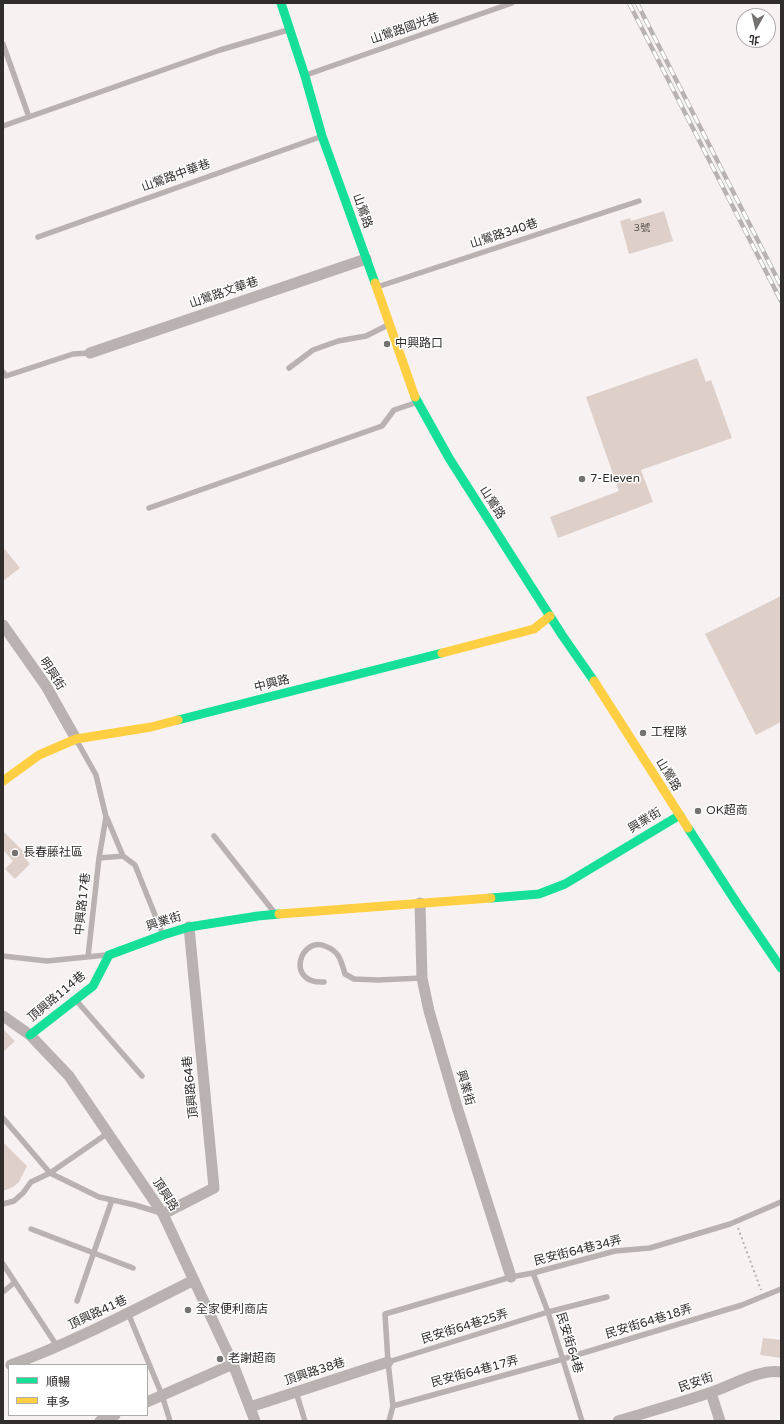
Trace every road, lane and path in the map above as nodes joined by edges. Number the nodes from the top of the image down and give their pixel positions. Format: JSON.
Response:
{"nodes":[{"id":1,"x":281,"y":3,"type":"edge"},
{"id":2,"x":512,"y":3,"type":"edge"},
{"id":3,"x":290,"y":29,"type":"junction"},
{"id":4,"x":3,"y":44,"type":"edge"},
{"id":5,"x":305,"y":76,"type":"junction"},
{"id":6,"x":29,"y":117,"type":"junction"},
{"id":7,"x":3,"y":126,"type":"edge"},
{"id":8,"x":322,"y":136,"type":"junction"},
{"id":9,"x":639,"y":201,"type":"dead end"},
{"id":10,"x":38,"y":237,"type":"dead end"},
{"id":11,"x":366,"y":259,"type":"junction"},
{"id":12,"x":377,"y":287,"type":"junction"},
{"id":13,"x":390,"y":324,"type":"junction"},
{"id":14,"x":90,"y":353,"type":"joint"},
{"id":15,"x":289,"y":368,"type":"dead end"},
{"id":16,"x":3,"y":372,"type":"edge"},
{"id":17,"x":417,"y":402,"type":"junction"},
{"id":18,"x":149,"y":508,"type":"dead end"},
{"id":19,"x":550,"y":616,"type":"junction"},
{"id":20,"x":3,"y":625,"type":"edge"},
{"id":21,"x":76,"y":739,"type":"junction"},
{"id":22,"x":3,"y":781,"type":"edge"},
{"id":23,"x":680,"y":816,"type":"junction"},
{"id":24,"x":106,"y":817,"type":"junction"},
{"id":25,"x":214,"y":836,"type":"dead end"},
{"id":26,"x":123,"y":856,"type":"junction"},
{"id":27,"x":99,"y":858,"type":"junction"},
{"id":28,"x":420,"y":903,"type":"junction"},
{"id":29,"x":277,"y":916,"type":"junction"},
{"id":30,"x":189,"y":927,"type":"junction"},
{"id":31,"x":163,"y":935,"type":"junction"},
{"id":32,"x":110,"y":955,"type":"junction"},
{"id":33,"x":3,"y":956,"type":"edge"},
{"id":34,"x":88,"y":957,"type":"junction"},
{"id":35,"x":781,"y":967,"type":"edge"},
{"id":36,"x":422,"y":978,"type":"junction"},
{"id":37,"x":324,"y":982,"type":"dead end"},
{"id":38,"x":75,"y":999,"type":"junction"},
{"id":39,"x":3,"y":1016,"type":"edge"},
{"id":40,"x":30,"y":1035,"type":"junction"},
{"id":41,"x":142,"y":1076,"type":"dead end"},
{"id":42,"x":3,"y":1118,"type":"edge"},
{"id":43,"x":108,"y":1133,"type":"junction"},
{"id":44,"x":50,"y":1173,"type":"junction"},
{"id":45,"x":112,"y":1200,"type":"junction"},
{"id":46,"x":781,"y":1202,"type":"edge"},
{"id":47,"x":3,"y":1204,"type":"edge"},
{"id":48,"x":163,"y":1214,"type":"junction"},
{"id":49,"x":736,"y":1222,"type":"junction"},
{"id":50,"x":31,"y":1229,"type":"dead end"},
{"id":51,"x":94,"y":1253,"type":"junction"},
{"id":52,"x":3,"y":1264,"type":"edge"},
{"id":53,"x":133,"y":1268,"type":"dead end"},
{"id":54,"x":533,"y":1273,"type":"junction"},
{"id":55,"x":511,"y":1277,"type":"junction"},
{"id":56,"x":194,"y":1280,"type":"junction"},
{"id":57,"x":15,"y":1282,"type":"junction"},
{"id":58,"x":781,"y":1289,"type":"edge"},
{"id":59,"x":3,"y":1292,"type":"edge"},
{"id":60,"x":607,"y":1297,"type":"dead end"},
{"id":61,"x":763,"y":1297,"type":"junction"},
{"id":62,"x":77,"y":1301,"type":"dead end"},
{"id":63,"x":548,"y":1312,"type":"junction"},
{"id":64,"x":128,"y":1313,"type":"junction"},
{"id":65,"x":57,"y":1346,"type":"junction"},
{"id":66,"x":563,"y":1359,"type":"junction"},
{"id":67,"x":388,"y":1362,"type":"junction"},
{"id":68,"x":13,"y":1364,"type":"edge"},
{"id":69,"x":233,"y":1364,"type":"junction"},
{"id":70,"x":781,"y":1372,"type":"edge"},
{"id":71,"x":296,"y":1392,"type":"junction"},
{"id":72,"x":711,"y":1393,"type":"junction"},
{"id":73,"x":162,"y":1395,"type":"junction"},
{"id":74,"x":148,"y":1402,"type":"edge"},
{"id":75,"x":394,"y":1406,"type":"junction"},
{"id":76,"x":250,"y":1407,"type":"junction"},
{"id":77,"x":112,"y":1416,"type":"edge"},
{"id":78,"x":100,"y":1421,"type":"edge"},
{"id":79,"x":170,"y":1421,"type":"edge"},
{"id":80,"x":255,"y":1421,"type":"edge"},
{"id":81,"x":305,"y":1421,"type":"edge"},
{"id":82,"x":389,"y":1421,"type":"edge"},
{"id":83,"x":582,"y":1421,"type":"edge"},
{"id":84,"x":618,"y":1421,"type":"edge"},
{"id":85,"x":720,"y":1421,"type":"edge"}],
"edges":[{"from":1,"to":3,"type":"street","name":"山鶯路"},
{"from":2,"to":5,"type":"lane","name":"山鶯路國光巷"},
{"from":3,"to":5,"type":"street","name":"山鶯路"},
{"from":3,"to":6,"type":"lane"},
{"from":4,"to":6,"type":"lane"},
{"from":5,"to":8,"type":"street","name":"山鶯路"},
{"from":6,"to":7,"type":"lane"},
{"from":8,"to":10,"type":"lane","name":"山鶯路中華巷"},
{"from":8,"to":11,"type":"street","name":"山鶯路"},
{"from":9,"to":12,"type":"lane","name":"山鶯路340巷"},
{"from":11,"to":12,"type":"street","name":"山鶯路"},
{"from":11,"to":14,"type":"street","name":"山鶯路文華巷"},
{"from":12,"to":13,"type":"street","name":"山鶯路"},
{"from":13,"to":15,"type":"lane"},
{"from":13,"to":17,"type":"street","name":"山鶯路"},
{"from":14,"to":16,"type":"lane"},
{"from":17,"to":18,"type":"lane"},
{"from":17,"to":19,"type":"street","name":"山鶯路"},
{"from":19,"to":21,"type":"street","name":"中興路"},
{"from":19,"to":23,"type":"street","name":"山鶯路"},
{"from":20,"to":21,"type":"street","name":"明興街"},
{"from":21,"to":22,"type":"street","name":"中興路"},
{"from":21,"to":24,"type":"lane","name":"中興路17巷"},
{"from":23,"to":28,"type":"street","name":"興業街"},
{"from":23,"to":35,"type":"street","name":"山鶯路"},
{"from":24,"to":26,"type":"lane"},
{"from":24,"to":27,"type":"lane","name":"中興路17巷"},
{"from":25,"to":29,"type":"lane"},
{"from":26,"to":27,"type":"lane"},
{"from":26,"to":31,"type":"lane"},
{"from":27,"to":34,"type":"lane","name":"中興路17巷"},
{"from":28,"to":29,"type":"street","name":"興業街"},
{"from":28,"to":36,"type":"street","name":"興業街"},
{"from":29,"to":30,"type":"street","name":"興業街"},
{"from":30,"to":31,"type":"street","name":"興業街"},
{"from":30,"to":48,"type":"street","name":"頂興路64巷"},
{"from":31,"to":32,"type":"street","name":"興業街"},
{"from":32,"to":34,"type":"lane"},
{"from":32,"to":38,"type":"street","name":"頂興路114巷"},
{"from":33,"to":34,"type":"lane"},
{"from":36,"to":37,"type":"lane"},
{"from":36,"to":55,"type":"street","name":"興業街"},
{"from":38,"to":40,"type":"street","name":"頂興路114巷"},
{"from":38,"to":41,"type":"lane"},
{"from":39,"to":40,"type":"street","name":"頂興路"},
{"from":40,"to":43,"type":"street","name":"頂興路"},
{"from":42,"to":44,"type":"lane"},
{"from":43,"to":44,"type":"lane"},
{"from":43,"to":48,"type":"street","name":"頂興路"},
{"from":44,"to":45,"type":"lane"},
{"from":44,"to":47,"type":"lane"},
{"from":45,"to":48,"type":"lane"},
{"from":45,"to":51,"type":"lane"},
{"from":46,"to":49,"type":"lane","name":"民安街64巷34弄"},
{"from":48,"to":56,"type":"street","name":"頂興路"},
{"from":49,"to":54,"type":"lane","name":"民安街64巷34弄"},
{"from":49,"to":61,"type":"path"},
{"from":50,"to":51,"type":"lane"},
{"from":51,"to":53,"type":"lane"},
{"from":51,"to":62,"type":"lane"},
{"from":52,"to":57,"type":"lane"},
{"from":54,"to":55,"type":"lane","name":"民安街64巷34弄"},
{"from":54,"to":63,"type":"lane","name":"民安街64巷"},
{"from":55,"to":67,"type":"lane","name":"民安街64巷34弄"},
{"from":56,"to":64,"type":"street","name":"頂興路41巷"},
{"from":56,"to":69,"type":"street","name":"頂興路"},
{"from":57,"to":59,"type":"lane"},
{"from":57,"to":65,"type":"lane"},
{"from":58,"to":61,"type":"lane","name":"民安街64巷18弄"},
{"from":60,"to":63,"type":"lane","name":"民安街64巷25弄"},
{"from":61,"to":66,"type":"lane","name":"民安街64巷18弄"},
{"from":63,"to":66,"type":"lane","name":"民安街64巷"},
{"from":63,"to":67,"type":"lane","name":"民安街64巷25弄"},
{"from":64,"to":65,"type":"street","name":"頂興路41巷"},
{"from":64,"to":73,"type":"lane"},
{"from":65,"to":68,"type":"street","name":"頂興路41巷"},
{"from":66,"to":75,"type":"lane","name":"民安街64巷17弄"},
{"from":66,"to":83,"type":"lane","name":"民安街64巷"},
{"from":67,"to":71,"type":"street","name":"頂興路38巷"},
{"from":67,"to":75,"type":"lane"},
{"from":69,"to":73,"type":"street"},
{"from":69,"to":76,"type":"street","name":"頂興路"},
{"from":70,"to":72,"type":"street","name":"民安街"},
{"from":71,"to":76,"type":"street","name":"頂興路38巷"},
{"from":71,"to":81,"type":"lane"},
{"from":72,"to":84,"type":"street","name":"民安街"},
{"from":72,"to":85,"type":"street"},
{"from":73,"to":74,"type":"street"},
{"from":73,"to":79,"type":"lane"},
{"from":75,"to":82,"type":"lane"},
{"from":76,"to":80,"type":"street","name":"頂興路"},
{"from":77,"to":78,"type":"street"}]}
